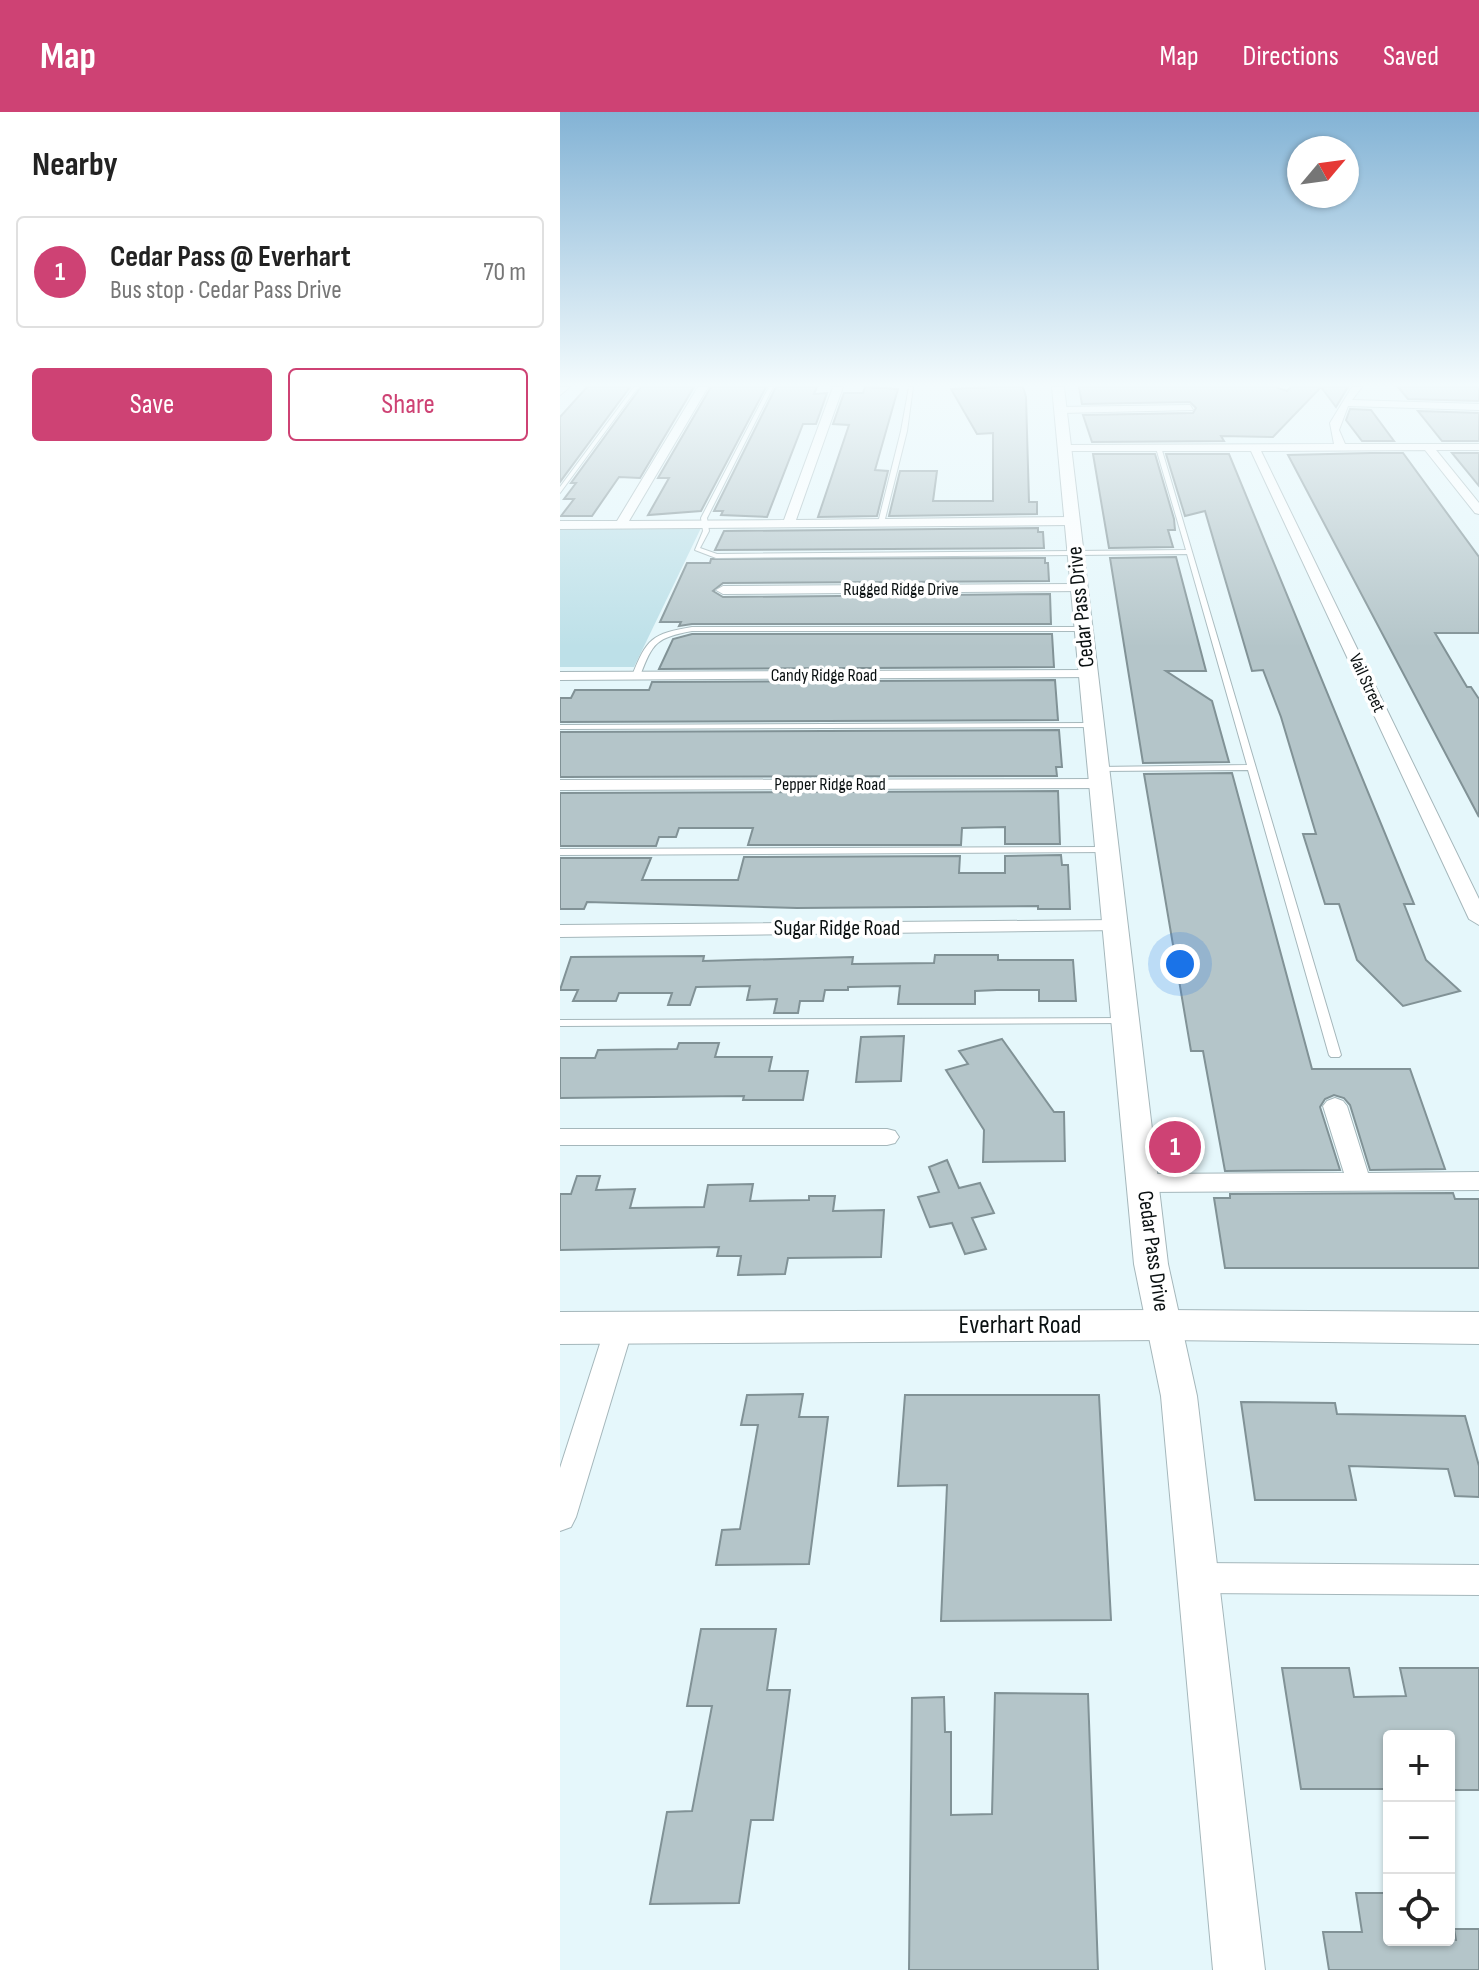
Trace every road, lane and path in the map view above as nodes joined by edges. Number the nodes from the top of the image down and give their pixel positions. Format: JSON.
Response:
{"nodes":[{"id":1,"x":573,"y":474,"type":"edge"},
{"id":2,"x":651,"y":474,"type":"edge"},
{"id":3,"x":727,"y":474,"type":"edge"},
{"id":4,"x":807,"y":474,"type":"edge"},
{"id":5,"x":893,"y":474,"type":"edge"},
{"id":6,"x":1067,"y":474,"type":"edge"},
{"id":7,"x":1166,"y":474,"type":"edge"},
{"id":8,"x":1267,"y":474,"type":"edge"},
{"id":9,"x":1449,"y":474,"type":"edge"},
{"id":10,"x":560,"y":491,"type":"edge"},
{"id":11,"x":1466,"y":495,"type":"junction"},
{"id":12,"x":1479,"y":495,"type":"edge"},
{"id":13,"x":1479,"y":511,"type":"edge"},
{"id":14,"x":1072,"y":521,"type":"junction"},
{"id":15,"x":789,"y":523,"type":"junction"},
{"id":16,"x":881,"y":523,"type":"junction"},
{"id":17,"x":560,"y":525,"type":"edge"},
{"id":18,"x":621,"y":525,"type":"junction"},
{"id":19,"x":705,"y":525,"type":"junction"},
{"id":20,"x":1189,"y":552,"type":"junction"},
{"id":21,"x":1076,"y":553,"type":"junction"},
{"id":22,"x":1079,"y":588,"type":"junction"},
{"id":23,"x":723,"y":590,"type":"dead end"},
{"id":24,"x":1084,"y":629,"type":"junction"},
{"id":25,"x":1088,"y":674,"type":"junction"},
{"id":26,"x":560,"y":676,"type":"edge"},
{"id":27,"x":636,"y":676,"type":"junction"},
{"id":28,"x":1093,"y":725,"type":"junction"},
{"id":29,"x":560,"y":727,"type":"edge"},
{"id":30,"x":1252,"y":767,"type":"junction"},
{"id":31,"x":1099,"y":776,"type":"junction"},
{"id":32,"x":560,"y":785,"type":"edge"},
{"id":33,"x":1107,"y":850,"type":"junction"},
{"id":34,"x":560,"y":852,"type":"edge"},
{"id":35,"x":1479,"y":919,"type":"edge"},
{"id":36,"x":1114,"y":926,"type":"junction"},
{"id":37,"x":560,"y":931,"type":"edge"},
{"id":38,"x":1124,"y":1021,"type":"junction"},
{"id":39,"x":560,"y":1023,"type":"edge"},
{"id":40,"x":1335,"y":1055,"type":"dead end"},
{"id":41,"x":1335,"y":1106,"type":"dead end"},
{"id":42,"x":560,"y":1137,"type":"edge"},
{"id":43,"x":887,"y":1137,"type":"dead end"},
{"id":44,"x":1479,"y":1181,"type":"edge"},
{"id":45,"x":1359,"y":1182,"type":"junction"},
{"id":46,"x":1142,"y":1183,"type":"junction"},
{"id":47,"x":1164,"y":1325,"type":"junction"},
{"id":48,"x":560,"y":1328,"type":"edge"},
{"id":49,"x":619,"y":1328,"type":"junction"},
{"id":50,"x":1479,"y":1328,"type":"edge"},
{"id":51,"x":560,"y":1517,"type":"edge"},
{"id":52,"x":1198,"y":1578,"type":"junction"},
{"id":53,"x":1479,"y":1580,"type":"edge"},
{"id":54,"x":1239,"y":1970,"type":"edge"}],
"edges":[{"from":1,"to":10,"type":"lane"},
{"from":2,"to":18,"type":"street"},
{"from":3,"to":19,"type":"lane"},
{"from":4,"to":15,"type":"street"},
{"from":5,"to":16,"type":"lane"},
{"from":6,"to":14,"type":"street","name":"Cedar Pass Drive"},
{"from":7,"to":20,"type":"lane"},
{"from":8,"to":35,"type":"street","name":"Vail Street"},
{"from":9,"to":11,"type":"street"},
{"from":11,"to":12,"type":"street"},
{"from":11,"to":13,"type":"street"},
{"from":14,"to":16,"type":"street"},
{"from":14,"to":21,"type":"street","name":"Cedar Pass Drive"},
{"from":15,"to":16,"type":"street"},
{"from":15,"to":19,"type":"street"},
{"from":17,"to":18,"type":"street"},
{"from":18,"to":19,"type":"street"},
{"from":19,"to":21,"type":"lane"},
{"from":20,"to":21,"type":"lane"},
{"from":20,"to":30,"type":"lane"},
{"from":21,"to":22,"type":"street","name":"Cedar Pass Drive"},
{"from":22,"to":23,"type":"street","name":"Rugged Ridge Drive"},
{"from":22,"to":24,"type":"street","name":"Cedar Pass Drive"},
{"from":24,"to":25,"type":"street","name":"Cedar Pass Drive"},
{"from":24,"to":27,"type":"lane"},
{"from":25,"to":27,"type":"street","name":"Candy Ridge Road"},
{"from":25,"to":28,"type":"street","name":"Cedar Pass Drive"},
{"from":26,"to":27,"type":"street","name":"Candy Ridge Road"},
{"from":28,"to":29,"type":"lane"},
{"from":28,"to":31,"type":"street","name":"Cedar Pass Drive"},
{"from":30,"to":31,"type":"lane"},
{"from":30,"to":40,"type":"lane"},
{"from":31,"to":32,"type":"street","name":"Pepper Ridge Road"},
{"from":31,"to":33,"type":"street","name":"Cedar Pass Drive"},
{"from":33,"to":34,"type":"lane"},
{"from":33,"to":36,"type":"street","name":"Cedar Pass Drive"},
{"from":36,"to":37,"type":"street","name":"Sugar Ridge Road"},
{"from":36,"to":38,"type":"street","name":"Cedar Pass Drive"},
{"from":38,"to":39,"type":"lane"},
{"from":38,"to":46,"type":"street","name":"Cedar Pass Drive"},
{"from":41,"to":45,"type":"street"},
{"from":42,"to":43,"type":"street"},
{"from":44,"to":45,"type":"street"},
{"from":45,"to":46,"type":"street"},
{"from":46,"to":47,"type":"street","name":"Cedar Pass Drive"},
{"from":47,"to":49,"type":"main road","name":"Everhart Road"},
{"from":47,"to":50,"type":"main road","name":"Everhart Road"},
{"from":47,"to":52,"type":"street","name":"Cedar Pass Drive"},
{"from":48,"to":49,"type":"main road","name":"Everhart Road"},
{"from":49,"to":51,"type":"street"},
{"from":52,"to":53,"type":"street"},
{"from":52,"to":54,"type":"street","name":"Cedar Pass Drive"}]}
